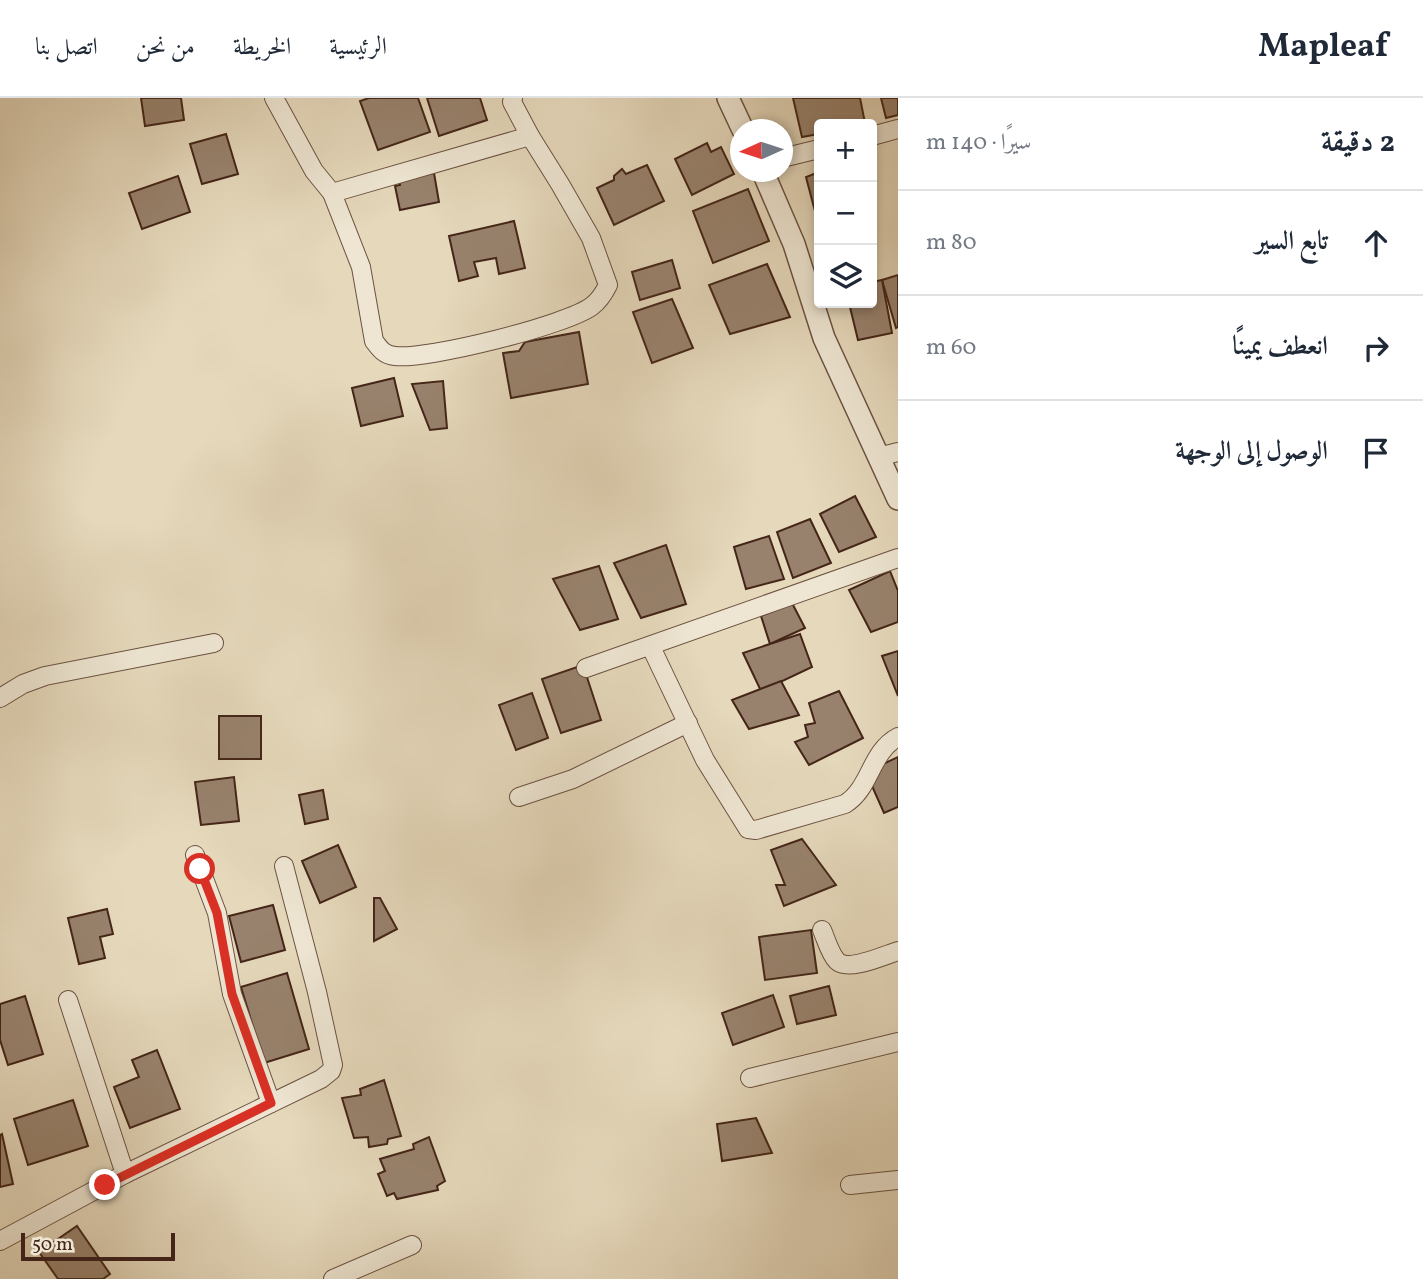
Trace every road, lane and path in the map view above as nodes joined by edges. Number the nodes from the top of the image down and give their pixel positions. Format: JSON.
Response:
{"nodes":[{"id":1,"x":274,"y":98,"type":"edge"},
{"id":2,"x":513,"y":98,"type":"edge"},
{"id":3,"x":727,"y":98,"type":"edge"},
{"id":4,"x":738,"y":119,"type":"edge"},
{"id":5,"x":898,"y":129,"type":"edge"},
{"id":6,"x":877,"y":135,"type":"edge"},
{"id":7,"x":530,"y":136,"type":"junction"},
{"id":8,"x":814,"y":150,"type":"edge"},
{"id":9,"x":793,"y":155,"type":"edge"},
{"id":10,"x":767,"y":182,"type":"edge"},
{"id":11,"x":332,"y":193,"type":"junction"},
{"id":12,"x":888,"y":455,"type":"edge"},
{"id":13,"x":898,"y":499,"type":"edge"},
{"id":14,"x":898,"y":558,"type":"edge"},
{"id":15,"x":214,"y":643,"type":"dead end"},
{"id":16,"x":651,"y":647,"type":"junction"},
{"id":17,"x":586,"y":668,"type":"dead end"},
{"id":18,"x":0,"y":698,"type":"edge"},
{"id":19,"x":688,"y":723,"type":"junction"},
{"id":20,"x":898,"y":737,"type":"edge"},
{"id":21,"x":520,"y":797,"type":"dead end"},
{"id":22,"x":195,"y":855,"type":"dead end"},
{"id":23,"x":284,"y":866,"type":"dead end"},
{"id":24,"x":822,"y":930,"type":"dead end"},
{"id":25,"x":898,"y":951,"type":"edge"},
{"id":26,"x":68,"y":1000,"type":"dead end"},
{"id":27,"x":898,"y":1042,"type":"edge"},
{"id":28,"x":750,"y":1078,"type":"dead end"},
{"id":29,"x":271,"y":1103,"type":"junction"},
{"id":30,"x":125,"y":1174,"type":"junction"},
{"id":31,"x":898,"y":1181,"type":"edge"},
{"id":32,"x":850,"y":1185,"type":"dead end"},
{"id":33,"x":0,"y":1241,"type":"edge"},
{"id":34,"x":412,"y":1245,"type":"dead end"},
{"id":35,"x":333,"y":1279,"type":"edge"}],
"edges":[{"from":1,"to":11,"type":"street"},
{"from":2,"to":7,"type":"street"},
{"from":3,"to":4,"type":"street"},
{"from":5,"to":6,"type":"street"},
{"from":7,"to":11,"type":"street"},
{"from":7,"to":11,"type":"street"},
{"from":8,"to":9,"type":"street"},
{"from":10,"to":12,"type":"street"},
{"from":12,"to":13,"type":"street"},
{"from":14,"to":16,"type":"street"},
{"from":15,"to":18,"type":"street"},
{"from":16,"to":17,"type":"street"},
{"from":16,"to":19,"type":"street"},
{"from":19,"to":20,"type":"street"},
{"from":19,"to":21,"type":"street"},
{"from":22,"to":29,"type":"street"},
{"from":23,"to":29,"type":"street"},
{"from":24,"to":25,"type":"street"},
{"from":26,"to":30,"type":"street"},
{"from":27,"to":28,"type":"street"},
{"from":29,"to":30,"type":"street"},
{"from":30,"to":33,"type":"street"},
{"from":31,"to":32,"type":"street"},
{"from":34,"to":35,"type":"street"}]}
